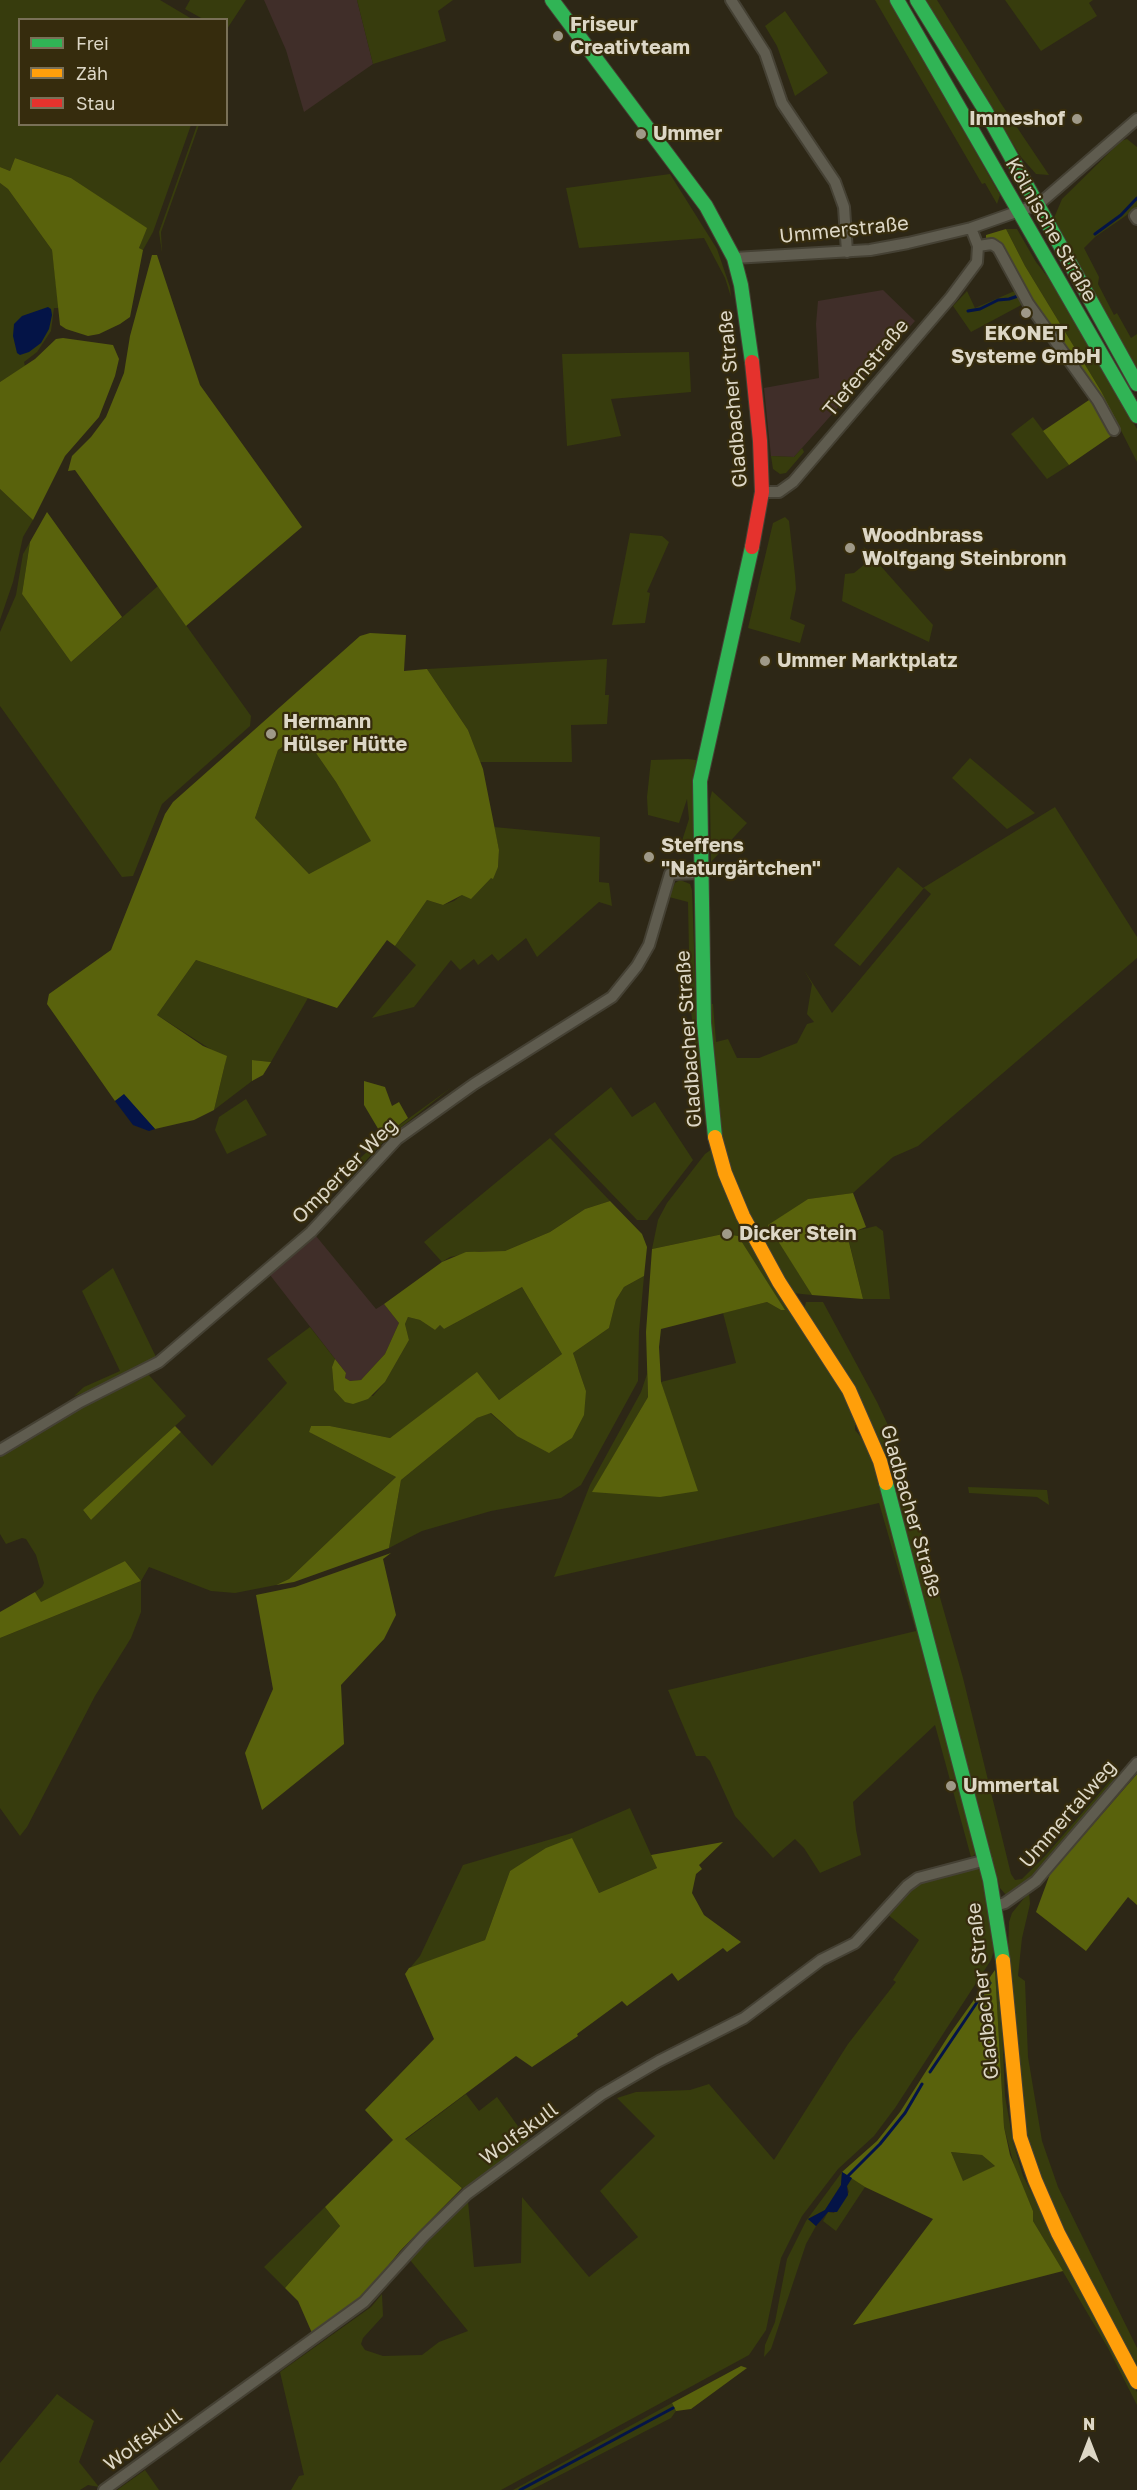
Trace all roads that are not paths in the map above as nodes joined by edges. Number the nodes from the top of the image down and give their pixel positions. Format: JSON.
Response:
{"nodes":[{"id":1,"x":552,"y":0,"type":"edge"},
{"id":2,"x":731,"y":0,"type":"edge"},
{"id":3,"x":897,"y":0,"type":"edge"},
{"id":4,"x":917,"y":0,"type":"edge"},
{"id":5,"x":1133,"y":123,"type":"edge"},
{"id":6,"x":1137,"y":136,"type":"edge"},
{"id":7,"x":1038,"y":204,"type":"junction"},
{"id":8,"x":1018,"y":211,"type":"junction"},
{"id":9,"x":971,"y":228,"type":"junction"},
{"id":10,"x":978,"y":246,"type":"junction"},
{"id":11,"x":846,"y":252,"type":"junction"},
{"id":12,"x":734,"y":258,"type":"junction"},
{"id":13,"x":1137,"y":384,"type":"edge"},
{"id":14,"x":1137,"y":416,"type":"edge"},
{"id":15,"x":1114,"y":430,"type":"dead end"},
{"id":16,"x":762,"y":492,"type":"junction"},
{"id":17,"x":701,"y":873,"type":"junction"},
{"id":18,"x":0,"y":1450,"type":"edge"},
{"id":19,"x":1137,"y":1763,"type":"edge"},
{"id":20,"x":986,"y":1860,"type":"junction"},
{"id":21,"x":995,"y":1905,"type":"junction"},
{"id":22,"x":1137,"y":2382,"type":"edge"},
{"id":23,"x":104,"y":2490,"type":"edge"}],
"edges":[{"from":1,"to":12,"type":"main road","name":"Gladbacher Straße"},
{"from":2,"to":11,"type":"street"},
{"from":3,"to":8,"type":"main road","name":"Kölnische Straße"},
{"from":4,"to":7,"type":"main road","name":"Kölnische Straße"},
{"from":5,"to":6,"type":"street"},
{"from":5,"to":7,"type":"street","name":"Ummerstraße"},
{"from":7,"to":8,"type":"street","name":"Ummerstraße"},
{"from":7,"to":13,"type":"main road","name":"Kölnische Straße"},
{"from":8,"to":9,"type":"street","name":"Ummerstraße"},
{"from":8,"to":14,"type":"main road","name":"Kölnische Straße"},
{"from":9,"to":10,"type":"street"},
{"from":9,"to":11,"type":"street","name":"Ummerstraße"},
{"from":10,"to":15,"type":"street"},
{"from":10,"to":16,"type":"street","name":"Tiefenstraße"},
{"from":11,"to":12,"type":"street","name":"Ummerstraße"},
{"from":12,"to":16,"type":"main road","name":"Gladbacher Straße"},
{"from":16,"to":17,"type":"main road","name":"Gladbacher Straße"},
{"from":17,"to":18,"type":"street","name":"Omperter Weg"},
{"from":17,"to":20,"type":"main road","name":"Gladbacher Straße"},
{"from":19,"to":21,"type":"street","name":"Ummertalweg"},
{"from":20,"to":21,"type":"main road","name":"Gladbacher Straße"},
{"from":20,"to":23,"type":"street","name":"Wolfskull"},
{"from":21,"to":22,"type":"main road","name":"Gladbacher Straße"}]}
